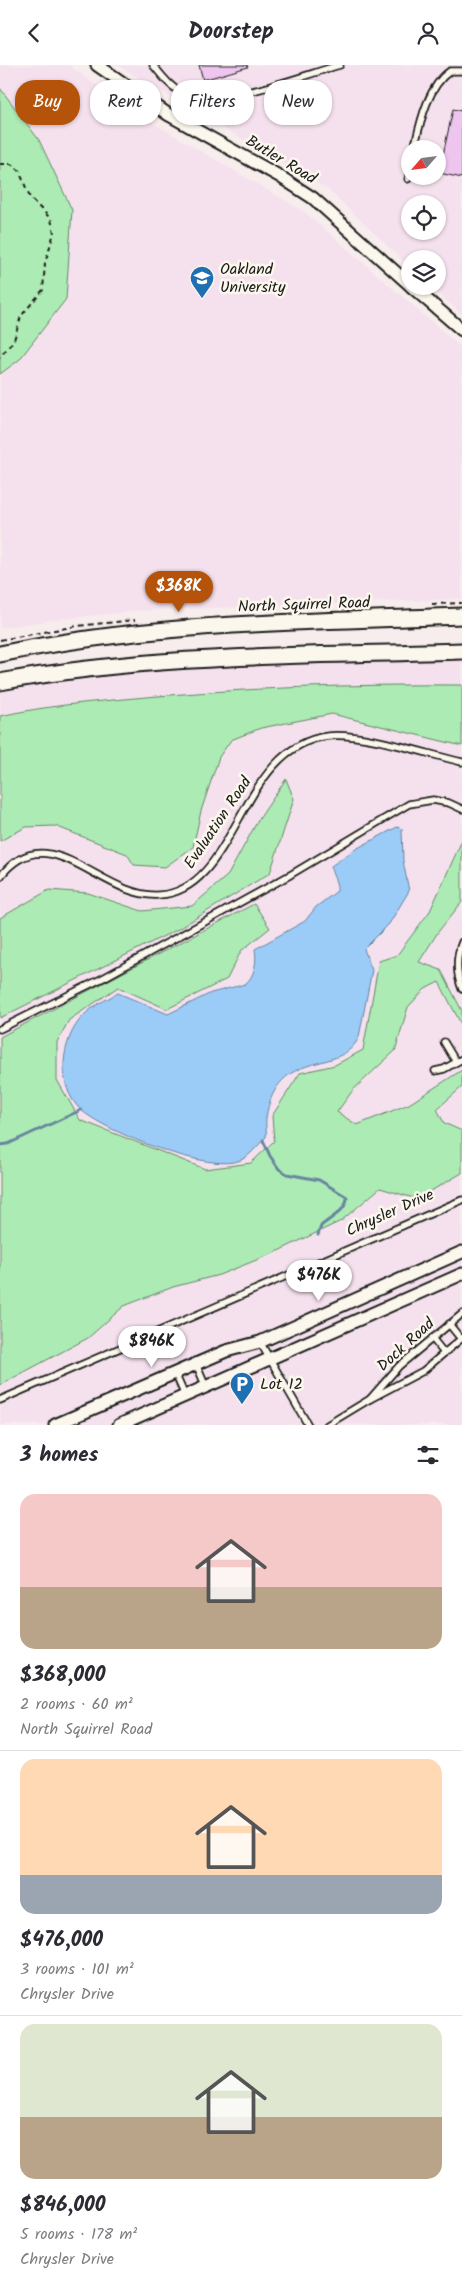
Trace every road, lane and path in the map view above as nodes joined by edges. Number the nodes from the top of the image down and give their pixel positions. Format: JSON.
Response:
{"nodes":[{"id":1,"x":98,"y":65,"type":"edge"},
{"id":2,"x":153,"y":65,"type":"edge"},
{"id":3,"x":340,"y":65,"type":"edge"},
{"id":4,"x":462,"y":71,"type":"edge"},
{"id":5,"x":417,"y":140,"type":"edge"},
{"id":6,"x":0,"y":165,"type":"edge"},
{"id":7,"x":401,"y":277,"type":"edge"},
{"id":8,"x":421,"y":295,"type":"edge"},
{"id":9,"x":462,"y":330,"type":"edge"},
{"id":10,"x":0,"y":357,"type":"edge"},
{"id":11,"x":462,"y":616,"type":"edge"},
{"id":12,"x":462,"y":651,"type":"edge"},
{"id":13,"x":0,"y":654,"type":"edge"},
{"id":14,"x":0,"y":681,"type":"edge"},
{"id":15,"x":462,"y":762,"type":"edge"},
{"id":16,"x":462,"y":809,"type":"edge"},
{"id":17,"x":0,"y":877,"type":"edge"},
{"id":18,"x":462,"y":942,"type":"edge"},
{"id":19,"x":460,"y":950,"type":"edge"},
{"id":20,"x":462,"y":989,"type":"edge"},
{"id":21,"x":0,"y":1029,"type":"edge"},
{"id":22,"x":444,"y":1042,"type":"dead end"},
{"id":23,"x":459,"y":1061,"type":"edge"},
{"id":24,"x":435,"y":1071,"type":"dead end"},
{"id":25,"x":462,"y":1200,"type":"edge"},
{"id":26,"x":462,"y":1252,"type":"edge"},
{"id":27,"x":462,"y":1274,"type":"edge"},
{"id":28,"x":462,"y":1314,"type":"edge"},
{"id":29,"x":449,"y":1325,"type":"junction"},
{"id":30,"x":432,"y":1338,"type":"junction"},
{"id":31,"x":462,"y":1339,"type":"edge"},
{"id":32,"x":260,"y":1341,"type":"junction"},
{"id":33,"x":444,"y":1353,"type":"junction"},
{"id":34,"x":270,"y":1359,"type":"junction"},
{"id":35,"x":196,"y":1364,"type":"junction"},
{"id":36,"x":175,"y":1373,"type":"junction"},
{"id":37,"x":206,"y":1387,"type":"junction"},
{"id":38,"x":185,"y":1396,"type":"junction"},
{"id":39,"x":370,"y":1399,"type":"junction"},
{"id":40,"x":0,"y":1400,"type":"edge"},
{"id":41,"x":55,"y":1425,"type":"edge"},
{"id":42,"x":119,"y":1425,"type":"edge"},
{"id":43,"x":308,"y":1425,"type":"edge"},
{"id":44,"x":327,"y":1425,"type":"edge"}],
"edges":[{"from":1,"to":7,"type":"street","name":"Butler Road"},
{"from":2,"to":3,"type":"lane"},
{"from":4,"to":5,"type":"lane"},
{"from":6,"to":10,"type":"path"},
{"from":8,"to":9,"type":"street","name":"Butler Road"},
{"from":11,"to":13,"type":"main road","name":"North Squirrel Road"},
{"from":12,"to":14,"type":"main road"},
{"from":15,"to":17,"type":"lane","name":"Evaluation Road"},
{"from":16,"to":21,"type":"lane"},
{"from":18,"to":19,"type":"lane"},
{"from":19,"to":20,"type":"lane"},
{"from":22,"to":23,"type":"lane"},
{"from":23,"to":24,"type":"lane"},
{"from":25,"to":40,"type":"lane","name":"Chrysler Drive"},
{"from":26,"to":32,"type":"street"},
{"from":27,"to":34,"type":"street"},
{"from":28,"to":29,"type":"lane","name":"Dock Road"},
{"from":29,"to":30,"type":"lane","name":"Dock Road"},
{"from":29,"to":31,"type":"lane"},
{"from":30,"to":33,"type":"lane"},
{"from":30,"to":39,"type":"lane","name":"Dock Road"},
{"from":31,"to":33,"type":"lane","name":"Dock Road"},
{"from":32,"to":34,"type":"lane"},
{"from":32,"to":35,"type":"street"},
{"from":33,"to":39,"type":"lane","name":"Dock Road"},
{"from":34,"to":37,"type":"street"},
{"from":34,"to":43,"type":"lane"},
{"from":35,"to":36,"type":"street"},
{"from":35,"to":37,"type":"lane"},
{"from":36,"to":38,"type":"lane"},
{"from":36,"to":41,"type":"street"},
{"from":37,"to":38,"type":"street"},
{"from":38,"to":42,"type":"street"},
{"from":39,"to":44,"type":"lane","name":"Dock Road"}]}
